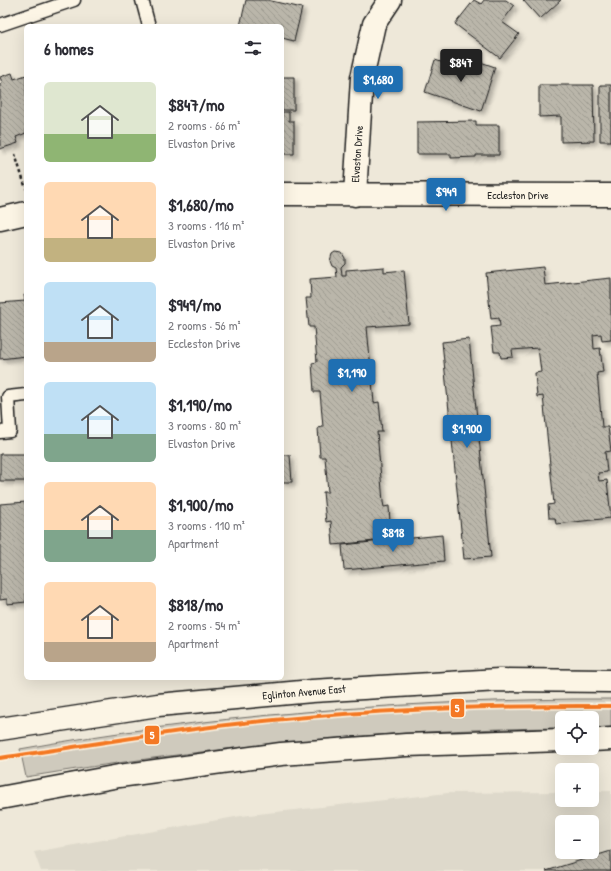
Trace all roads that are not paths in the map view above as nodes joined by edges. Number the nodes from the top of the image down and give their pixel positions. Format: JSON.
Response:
{"nodes":[{"id":1,"x":74,"y":0,"type":"edge"},
{"id":2,"x":142,"y":0,"type":"edge"},
{"id":3,"x":390,"y":0,"type":"edge"},
{"id":4,"x":148,"y":24,"type":"edge"},
{"id":5,"x":0,"y":25,"type":"edge"},
{"id":6,"x":284,"y":194,"type":"edge"},
{"id":7,"x":355,"y":195,"type":"junction"},
{"id":8,"x":611,"y":196,"type":"edge"},
{"id":9,"x":24,"y":214,"type":"edge"},
{"id":10,"x":0,"y":220,"type":"edge"},
{"id":11,"x":24,"y":395,"type":"edge"},
{"id":12,"x":0,"y":432,"type":"edge"},
{"id":13,"x":611,"y":681,"type":"edge"},
{"id":14,"x":0,"y":729,"type":"edge"},
{"id":15,"x":611,"y":739,"type":"edge"},
{"id":16,"x":555,"y":740,"type":"edge"},
{"id":17,"x":599,"y":740,"type":"edge"},
{"id":18,"x":0,"y":798,"type":"edge"}],
"edges":[{"from":1,"to":5,"type":"lane"},
{"from":2,"to":4,"type":"lane"},
{"from":3,"to":7,"type":"main road","name":"Elvaston Drive"},
{"from":6,"to":7,"type":"main road","name":"Eccleston Drive"},
{"from":7,"to":8,"type":"main road","name":"Eccleston Drive"},
{"from":9,"to":10,"type":"main road"},
{"from":11,"to":12,"type":"lane"},
{"from":13,"to":14,"type":"main road","name":"Eglinton Avenue East"},
{"from":15,"to":17,"type":"main road"},
{"from":16,"to":18,"type":"main road"}]}
